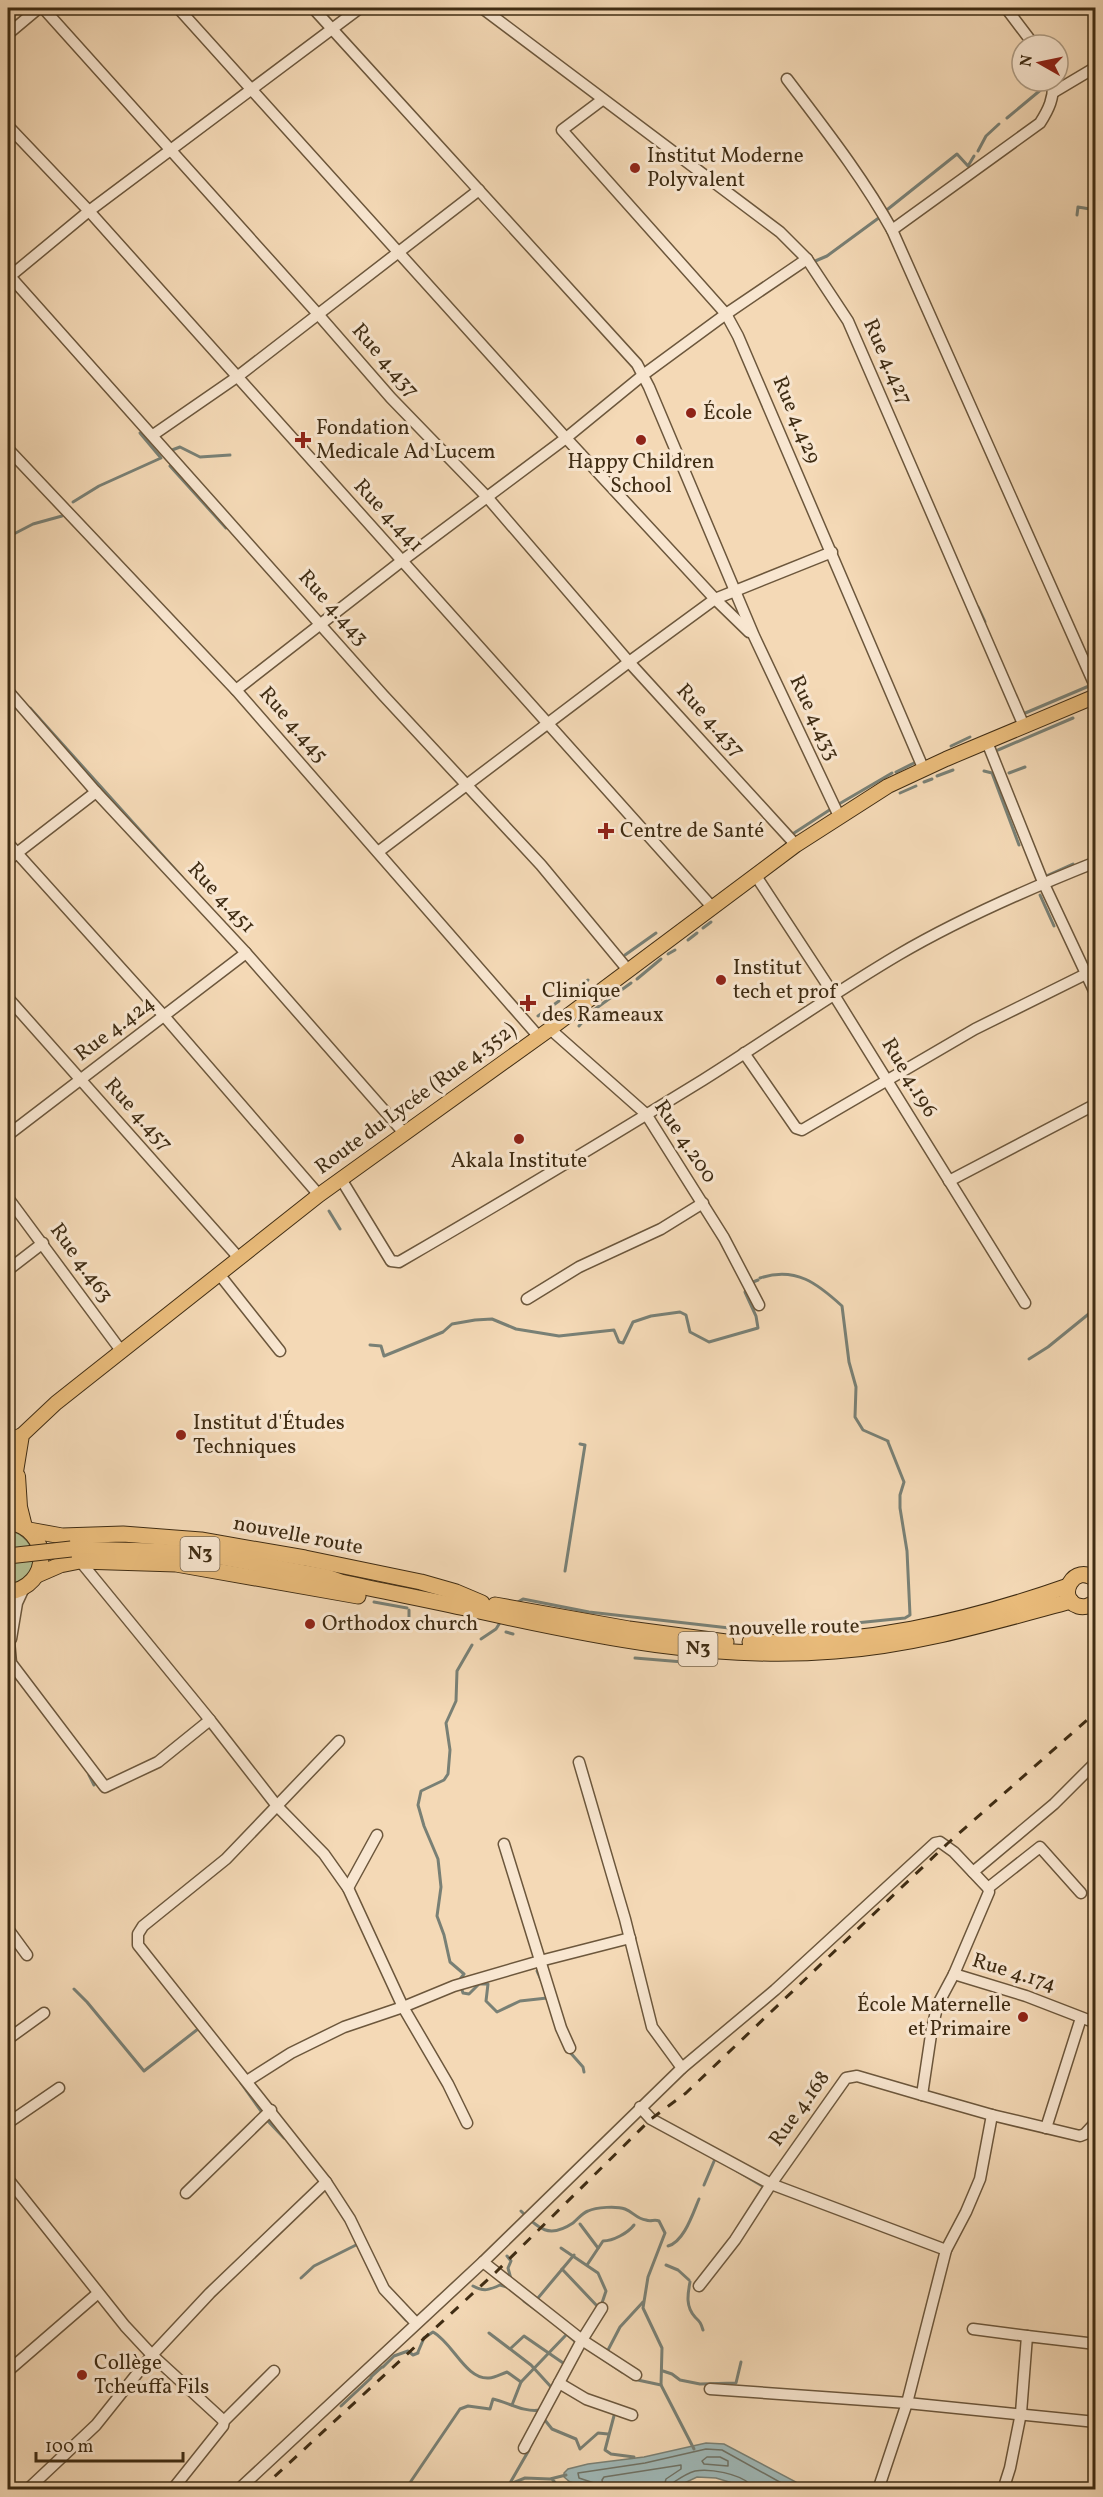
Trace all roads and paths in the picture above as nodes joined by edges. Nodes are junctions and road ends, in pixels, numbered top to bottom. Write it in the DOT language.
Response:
graph roads {
  1 [pos="41,8"];
  2 [pos="178,8"];
  3 [pos="313,8"];
  4 [pos="360,8"];
  5 [pos="1006,8"];
  6 [pos="489,9"];
  7 [pos="332,28"];
  8 [pos="1025,33"];
  9 [pos="8,34"];
  10 [pos="1095,68"];
  11 [pos="787,79"];
  12 [pos="1070,79"];
  13 [pos="252,90"];
  14 [pos="1052,93"];
  15 [pos="602,100"];
  16 [pos="8,126"];
  17 [pos="170,150"];
  18 [pos="479,190"];
  19 [pos="89,211"];
  20 [pos="892,230"];
  21 [pos="398,253"];
  22 [pos="807,259"];
  23 [pos="8,276"];
  24 [pos="317,313"];
  25 [pos="726,314"];
  26 [pos="643,375"];
  27 [pos="237,377"];
  28 [pos="153,435"];
  29 [pos="566,438"];
  30 [pos="8,449"];
  31 [pos="487,497"];
  32 [pos="832,552"];
  33 [pos="403,560"];
  34 [pos="734,590"];
  35 [pos="715,599"];
  36 [pos="321,623"];
  37 [pos="754,636"];
  38 [pos="629,662"];
  39 [pos="1095,688"];
  40 [pos="236,690"];
  41 [pos="8,691"];
  42 [pos="1095,696"];
  43 [pos="549,723"];
  44 [pos="1024,726"];
  45 [pos="987,741"];
  46 [pos="924,770"];
  47 [pos="465,784"];
  48 [pos="96,792"];
  49 [pos="839,816"];
  50 [pos="8,843"];
  51 [pos="796,845"];
  52 [pos="378,852"];
  53 [pos="12,856"];
  54 [pos="1095,862"];
  55 [pos="756,876"];
  56 [pos="1043,882"];
  57 [pos="713,908"];
  58 [pos="246,953"];
  59 [pos="628,970"];
  60 [pos="1091,972"];
  61 [pos="834,995"];
  62 [pos="1095,995"];
  63 [pos="8,998"];
  64 [pos="164,1016"];
  65 [pos="544,1033"];
  66 [pos="744,1053"];
  67 [pos="81,1079"];
  68 [pos="887,1081"];
  69 [pos="1095,1104"];
  70 [pos="646,1114"];
  71 [pos="404,1133"];
  72 [pos="8,1135"];
  73 [pos="341,1179"];
  74 [pos="950,1181"];
  75 [pos="319,1196"];
  76 [pos="8,1198"];
  77 [pos="703,1203"];
  78 [pos="43,1243"];
  79 [pos="239,1258"];
  80 [pos="8,1270"];
  81 [pos="219,1274"];
  82 [pos="527,1299"];
  83 [pos="1025,1303"];
  84 [pos="759,1305"];
  85 [pos="280,1351"];
  86 [pos="122,1352"];
  87 [pos="22,1435"];
  88 [pos="8,1441"];
  89 [pos="17,1457"];
  90 [pos="8,1499"];
  91 [pos="8,1522"];
  92 [pos="27,1529"];
  93 [pos="76,1555"];
  94 [pos="8,1556"];
  95 [pos="37,1575"];
  96 [pos="1093,1576"];
  97 [pos="24,1588"];
  98 [pos="8,1592"];
  99 [pos="1070,1594"];
  100 [pos="1095,1601"];
  101 [pos="481,1607"];
  102 [pos="8,1630"];
  103 [pos="10,1645"];
  104 [pos="9,1664"];
  105 [pos="210,1720"];
  106 [pos="339,1741"];
  107 [pos="579,1762"];
  108 [pos="1095,1762"];
  109 [pos="277,1806"];
  110 [pos="377,1835"];
  111 [pos="504,1844"];
  112 [pos="974,1872"];
  113 [pos="348,1888"];
  114 [pos="988,1888"];
  115 [pos="1081,1893"];
  116 [pos="8,1929"];
  117 [pos="630,1938"];
  118 [pos="27,1955"];
  119 [pos="540,1961"];
  120 [pos="954,1974"];
  121 [pos="403,2007"];
  122 [pos="44,2013"];
  123 [pos="1082,2018"];
  124 [pos="1095,2023"];
  125 [pos="8,2039"];
  126 [pos="570,2048"];
  127 [pos="682,2068"];
  128 [pos="247,2081"];
  129 [pos="59,2088"];
  130 [pos="922,2096"];
  131 [pos="640,2107"];
  132 [pos="271,2110"];
  133 [pos="992,2115"];
  134 [pos="1095,2122"];
  135 [pos="8,2123"];
  136 [pos="467,2123"];
  137 [pos="1046,2128"];
  138 [pos="8,2179"];
  139 [pos="326,2182"];
  140 [pos="771,2184"];
  141 [pos="186,2193"];
  142 [pos="946,2250"];
  143 [pos="483,2262"];
  144 [pos="699,2286"];
  145 [pos="97,2294"];
  146 [pos="602,2308"];
  147 [pos="416,2323"];
  148 [pos="973,2329"];
  149 [pos="1027,2336"];
  150 [pos="582,2340"];
  151 [pos="1095,2344"];
  152 [pos="152,2355"];
  153 [pos="8,2371"];
  154 [pos="274,2371"];
  155 [pos="636,2375"];
  156 [pos="559,2384"];
  157 [pos="710,2389"];
  158 [pos="907,2403"];
  159 [pos="1021,2413"];
  160 [pos="632,2415"];
  161 [pos="224,2421"];
  162 [pos="1095,2422"];
  163 [pos="524,2448"];
  164 [pos="27,2490"];
  165 [pos="172,2490"];
  166 [pos="238,2490"];
  167 [pos="878,2490"];
  168 [pos="1003,2490"];
  1 -- 9 [label="street"];
  1 -- 17 [label="street, Rue 4.437"];
  2 -- 13 [label="street"];
  3 -- 7 [label="street, Rue 4.433"];
  4 -- 7 [label="street"];
  5 -- 8 [label="street"];
  6 -- 15 [label="street, Rue 4.427"];
  7 -- 13 [label="street"];
  7 -- 18 [label="street, Rue 4.433"];
  10 -- 12 [label="street"];
  11 -- 20 [label="street"];
  13 -- 17 [label="street"];
  13 -- 21 [label="street"];
  14 -- 20 [label="street"];
  15 -- 22 [label="street, Rue 4.427"];
  15 -- 25 [label="street, Rue 4.429"];
  16 -- 19 [label="street, Rue 4.441"];
  17 -- 19 [label="street"];
  17 -- 24 [label="street, Rue 4.437"];
  18 -- 21 [label="street"];
  18 -- 26 [label="street, Rue 4.433"];
  19 -- 23 [label="street"];
  19 -- 27 [label="street, Rue 4.441"];
  20 -- 39 [label="street"];
  21 -- 24 [label="street"];
  21 -- 29 [label="street"];
  22 -- 25 [label="street"];
  22 -- 44 [label="street, Rue 4.427"];
  23 -- 28 [label="street, Rue 4.443"];
  24 -- 27 [label="street"];
  24 -- 31 [label="street, Rue 4.437"];
  25 -- 26 [label="street"];
  25 -- 32 [label="street, Rue 4.429"];
  26 -- 29 [label="street"];
  26 -- 34 [label="street, Rue 4.433"];
  27 -- 28 [label="street"];
  27 -- 33 [label="street, Rue 4.441"];
  28 -- 36 [label="street, Rue 4.443"];
  29 -- 31 [label="street"];
  29 -- 35 [label="street"];
  30 -- 40 [label="street, Rue 4.445"];
  31 -- 33 [label="street"];
  31 -- 38 [label="street, Rue 4.437"];
  32 -- 34 [label="street"];
  32 -- 46 [label="street, Rue 4.429"];
  33 -- 36 [label="street"];
  33 -- 43 [label="street, Rue 4.441"];
  34 -- 35 [label="street"];
  34 -- 37 [label="street, Rue 4.433"];
  35 -- 37 [label="street"];
  35 -- 38 [label="street"];
  36 -- 40 [label="street"];
  36 -- 47 [label="street, Rue 4.443"];
  37 -- 49 [label="street, Rue 4.433"];
  38 -- 43 [label="street"];
  38 -- 51 [label="street, Rue 4.437"];
  40 -- 52 [label="street, Rue 4.445"];
  41 -- 48 [label="street, Rue 4.451"];
  42 -- 44 [label="main road, Route du Lycée (Rue 4.352)"];
  43 -- 47 [label="street"];
  43 -- 57 [label="street, Rue 4.441"];
  44 -- 45 [label="main road, Route du Lycée (Rue 4.352)"];
  45 -- 46 [label="main road, Route du Lycée (Rue 4.352)"];
  45 -- 56 [label="street"];
  46 -- 49 [label="main road, Route du Lycée (Rue 4.352)"];
  47 -- 52 [label="street"];
  47 -- 59 [label="street, Rue 4.443"];
  48 -- 53 [label="street"];
  48 -- 58 [label="street, Rue 4.451"];
  49 -- 51 [label="main road, Route du Lycée (Rue 4.352)"];
  50 -- 53 [label="street"];
  51 -- 55 [label="main road, Route du Lycée (Rue 4.352)"];
  52 -- 65 [label="street, Rue 4.445"];
  53 -- 64 [label="street"];
  54 -- 56 [label="street"];
  55 -- 57 [label="main road, Route du Lycée (Rue 4.352)"];
  55 -- 61 [label="street, Rue 4.196"];
  56 -- 60 [label="street"];
  56 -- 61 [label="street"];
  57 -- 59 [label="main road, Route du Lycée (Rue 4.352)"];
  58 -- 64 [label="street, Rue 4.424"];
  58 -- 71 [label="street, Rue 4.451"];
  59 -- 65 [label="main road, Route du Lycée (Rue 4.352)"];
  60 -- 62 [label="street"];
  60 -- 68 [label="street"];
  61 -- 66 [label="street"];
  61 -- 68 [label="street, Rue 4.196"];
  63 -- 67 [label="street, Rue 4.457"];
  64 -- 67 [label="street, Rue 4.424"];
  64 -- 75 [label="street"];
  65 -- 70 [label="street, Rue 4.200"];
  65 -- 71 [label="main road, Route du Lycée (Rue 4.352)"];
  66 -- 68 [label="street"];
  66 -- 70 [label="street"];
  67 -- 72 [label="street, Rue 4.424"];
  67 -- 79 [label="street, Rue 4.457"];
  68 -- 74 [label="street, Rue 4.196"];
  69 -- 74 [label="street"];
  70 -- 73 [label="street"];
  70 -- 77 [label="street, Rue 4.200"];
  71 -- 73 [label="main road, Route du Lycée (Rue 4.352)"];
  73 -- 75 [label="main road, Route du Lycée (Rue 4.352)"];
  74 -- 83 [label="street, Rue 4.196"];
  75 -- 79 [label="main road, Route du Lycée (Rue 4.352)"];
  76 -- 78 [label="street, Rue 4.463"];
  77 -- 82 [label="street"];
  77 -- 84 [label="street, Rue 4.200"];
  78 -- 80 [label="street"];
  78 -- 86 [label="street, Rue 4.463"];
  79 -- 81 [label="main road, Route du Lycée (Rue 4.352)"];
  81 -- 85 [label="street"];
  81 -- 86 [label="main road, Route du Lycée (Rue 4.352)"];
  86 -- 87 [label="main road, Route du Lycée (Rue 4.352)"];
  87 -- 88 [label="main road"];
  87 -- 89 [label="main road"];
  89 -- 90 [label="main road"];
  89 -- 92 [label="main road"];
  91 -- 92 [label="highway, nouvelle route"];
  92 -- 95 [label="highway"];
  92 -- 101 [label="highway, nouvelle route / N3"];
  93 -- 94 [label="highway, bridge"];
  93 -- 95 [label="highway, nouvelle route / N3"];
  93 -- 101 [label="highway, nouvelle route / N3"];
  93 -- 101 [label="highway, nouvelle route / N3"];
  93 -- 105 [label="street"];
  95 -- 97 [label="highway"];
  96 -- 99 [label="highway"];
  97 -- 98 [label="highway"];
  97 -- 103 [label="street"];
  99 -- 100 [label="highway"];
  99 -- 101 [label="highway, nouvelle route / N3"];
  102 -- 103 [label="street"];
  103 -- 104 [label="street"];
  104 -- 105 [label="street"];
  105 -- 109 [label="street"];
  106 -- 109 [label="street"];
  107 -- 117 [label="street"];
  108 -- 112 [label="street"];
  109 -- 113 [label="street"];
  109 -- 128 [label="street"];
  110 -- 113 [label="street"];
  111 -- 119 [label="street"];
  112 -- 114 [label="street"];
  112 -- 127 [label="street"];
  113 -- 121 [label="street"];
  114 -- 115 [label="street"];
  114 -- 120 [label="street"];
  116 -- 118 [label="street"];
  117 -- 119 [label="street"];
  117 -- 127 [label="street"];
  119 -- 121 [label="street"];
  119 -- 126 [label="street"];
  120 -- 123 [label="street, Rue 4.174"];
  120 -- 130 [label="street"];
  121 -- 128 [label="street"];
  121 -- 136 [label="street"];
  122 -- 125 [label="street"];
  123 -- 124 [label="street, Rue 4.174"];
  123 -- 137 [label="street"];
  127 -- 131 [label="street"];
  128 -- 132 [label="street"];
  129 -- 135 [label="street"];
  130 -- 133 [label="street"];
  130 -- 140 [label="street, Rue 4.168"];
  131 -- 140 [label="street"];
  131 -- 143 [label="street"];
  132 -- 139 [label="street"];
  132 -- 141 [label="street"];
  133 -- 137 [label="street"];
  133 -- 142 [label="street"];
  134 -- 137 [label="street"];
  138 -- 145 [label="street"];
  139 -- 147 [label="street"];
  139 -- 152 [label="street"];
  140 -- 142 [label="street"];
  140 -- 144 [label="street"];
  142 -- 158 [label="street"];
  143 -- 147 [label="street"];
  143 -- 150 [label="street"];
  145 -- 152 [label="street"];
  145 -- 153 [label="street"];
  146 -- 150 [label="street"];
  147 -- 166 [label="street"];
  148 -- 149 [label="street"];
  149 -- 151 [label="street"];
  149 -- 159 [label="street"];
  150 -- 155 [label="street"];
  150 -- 156 [label="street"];
  152 -- 161 [label="street"];
  152 -- 164 [label="street"];
  154 -- 161 [label="street"];
  156 -- 160 [label="street"];
  156 -- 163 [label="street"];
  157 -- 158 [label="street"];
  158 -- 159 [label="street"];
  158 -- 167 [label="street"];
  159 -- 162 [label="street"];
  159 -- 168 [label="street"];
  161 -- 165 [label="street"];
}
